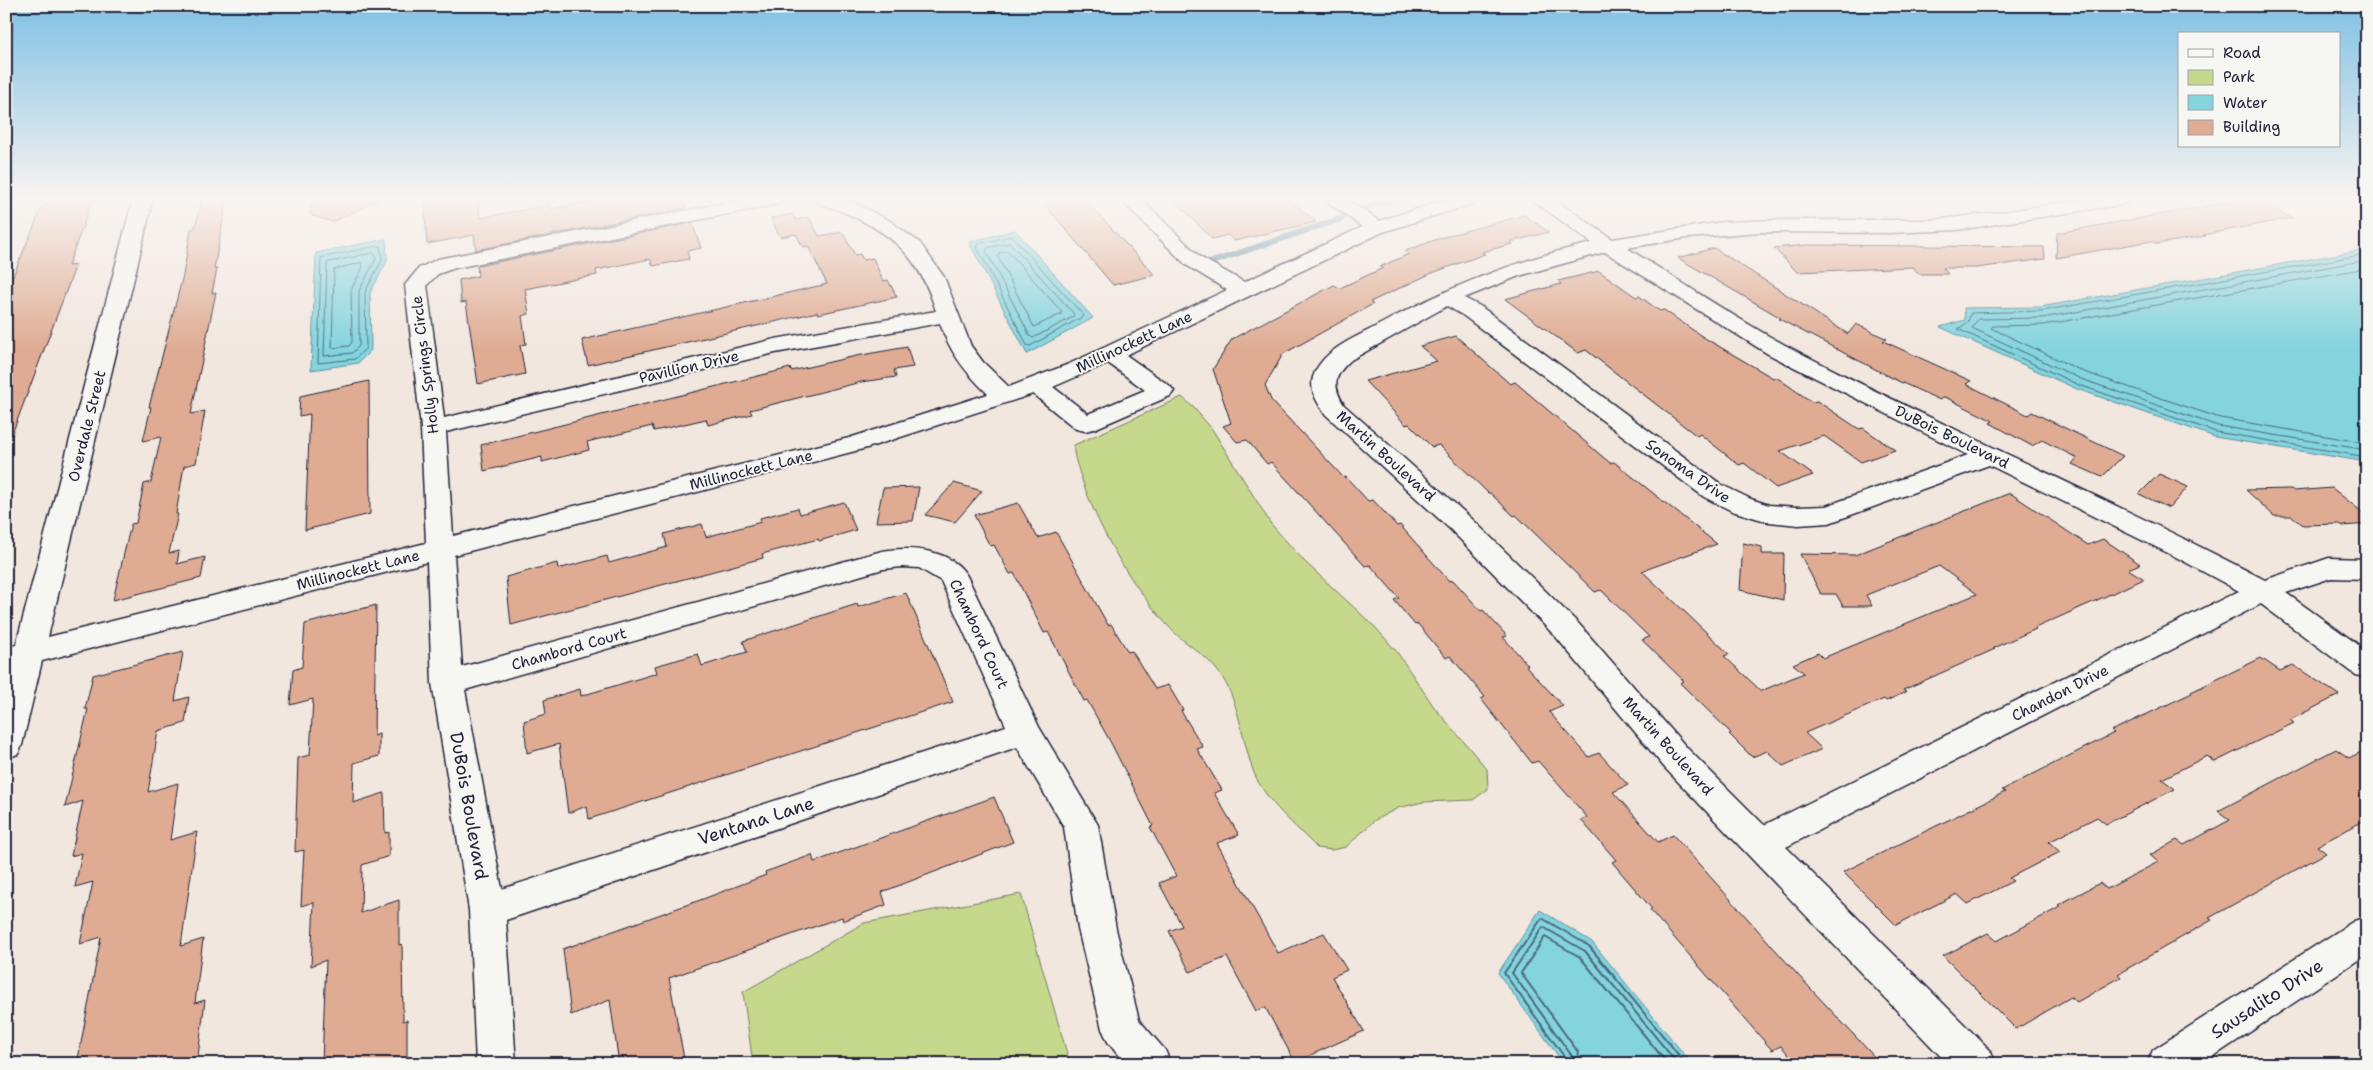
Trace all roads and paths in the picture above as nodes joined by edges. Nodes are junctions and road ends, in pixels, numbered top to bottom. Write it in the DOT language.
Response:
graph roads {
  1 [pos="129,249"];
  2 [pos="514,249"];
  3 [pos="915,249"];
  4 [pos="1181,249"];
  5 [pos="1331,249"];
  6 [pos="1593,249"];
  7 [pos="1614,249"];
  8 [pos="1243,290"];
  9 [pos="1449,298"];
  10 [pos="948,315"];
  11 [pos="1110,354"];
  12 [pos="1036,385"];
  13 [pos="1005,397"];
  14 [pos="432,428"];
  15 [pos="1990,456"];
  16 [pos="441,549"];
  17 [pos="2367,569"];
  18 [pos="2263,591"];
  19 [pos="18,656"];
  20 [pos="2367,666"];
  21 [pos="448,683"];
  22 [pos="1026,732"];
  23 [pos="6,745"];
  24 [pos="1760,843"];
  25 [pos="487,910"];
  26 [pos="2367,933"];
  27 [pos="496,1064"];
  28 [pos="1151,1064"];
  29 [pos="1976,1064"];
  30 [pos="2167,1064"];
  1 -- 19 [label="street, Overdale Street"];
  2 -- 14 [label="street, Holly Springs Circle"];
  3 -- 10 [label="street"];
  4 -- 8 [label="street"];
  5 -- 8 [label="street, Millinockett Lane"];
  6 -- 9 [label="street, Martin Boulevard"];
  7 -- 15 [label="street, DuBois Boulevard"];
  8 -- 11 [label="street, Millinockett Lane"];
  9 -- 15 [label="street, Sonoma Drive"];
  9 -- 24 [label="street, Martin Boulevard"];
  10 -- 13 [label="street"];
  10 -- 14 [label="street, Pavillion Drive"];
  11 -- 12 [label="street, Millinockett Lane"];
  11 -- 12 [label="street"];
  12 -- 13 [label="street, Millinockett Lane"];
  13 -- 16 [label="street, Millinockett Lane"];
  14 -- 16 [label="street, Holly Springs Circle"];
  15 -- 18 [label="street, DuBois Boulevard"];
  16 -- 19 [label="street, Millinockett Lane"];
  16 -- 21 [label="street, DuBois Boulevard"];
  17 -- 18 [label="street, Chandon Drive"];
  18 -- 20 [label="street, DuBois Boulevard"];
  18 -- 24 [label="street, Chandon Drive"];
  19 -- 23 [label="street, Overdale Street"];
  21 -- 22 [label="street, Chambord Court"];
  21 -- 25 [label="street, DuBois Boulevard"];
  22 -- 25 [label="street, Ventana Lane"];
  22 -- 28 [label="street, Chambord Court"];
  24 -- 29 [label="street, Martin Boulevard"];
  25 -- 27 [label="street, DuBois Boulevard"];
  26 -- 30 [label="street, Sausalito Drive"];
}
